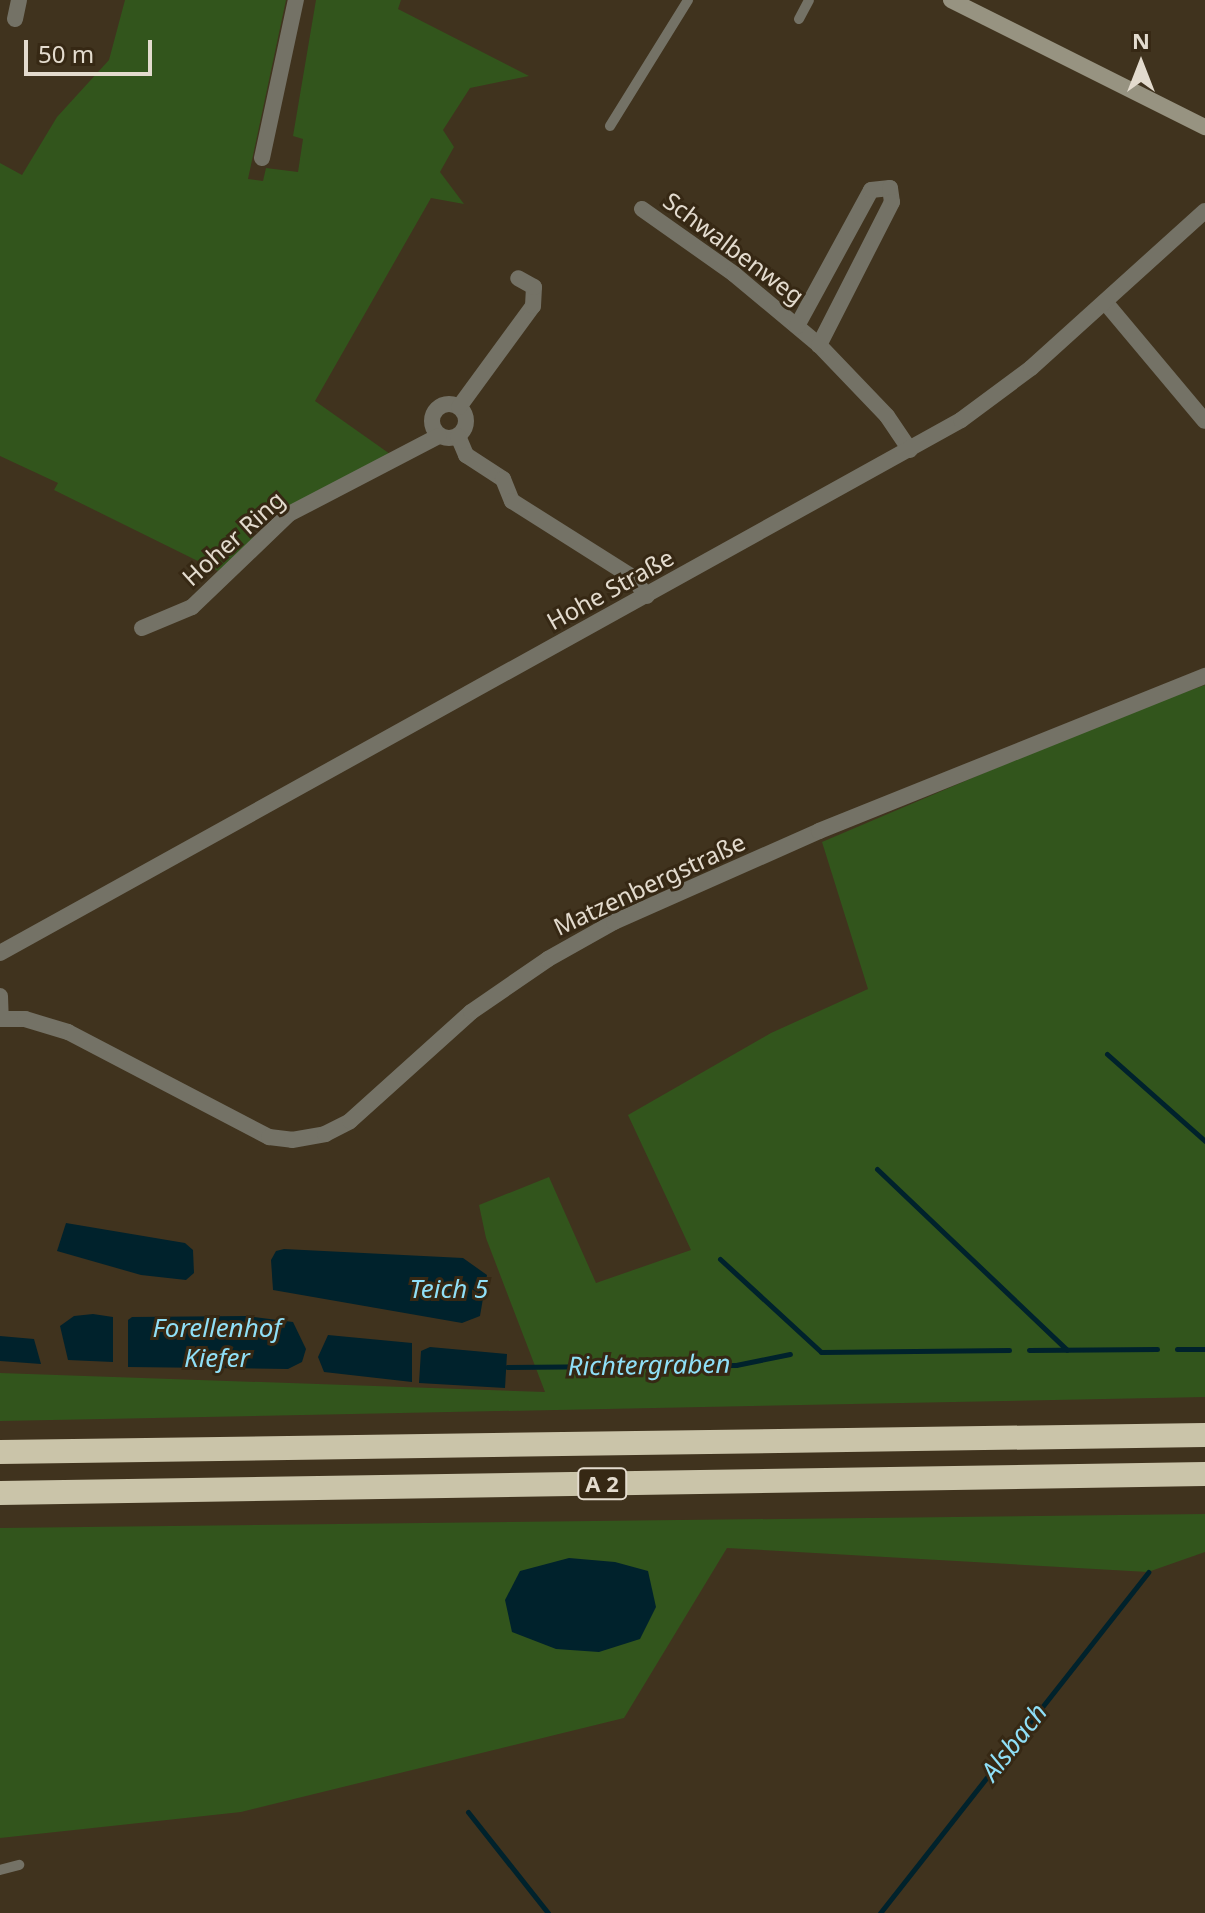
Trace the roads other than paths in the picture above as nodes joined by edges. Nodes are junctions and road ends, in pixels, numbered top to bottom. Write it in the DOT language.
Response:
graph roads {
  1 [pos="19,0"];
  2 [pos="296,0"];
  3 [pos="688,0"];
  4 [pos="809,0"];
  5 [pos="951,0"];
  6 [pos="15,19"];
  7 [pos="799,19"];
  8 [pos="610,126"];
  9 [pos="1205,127"];
  10 [pos="262,158"];
  11 [pos="642,209"];
  12 [pos="1205,211"];
  13 [pos="518,278"];
  14 [pos="1105,302"];
  15 [pos="797,326"];
  16 [pos="819,345"];
  17 [pos="459,407"];
  18 [pos="1205,421"];
  19 [pos="439,436"];
  20 [pos="458,436"];
  21 [pos="910,450"];
  22 [pos="647,596"];
  23 [pos="142,628"];
  24 [pos="1205,676"];
  25 [pos="0,953"];
  26 [pos="0,996"];
  27 [pos="0,1019"];
  28 [pos="1205,1435"];
  29 [pos="0,1452"];
  30 [pos="1205,1474"];
  31 [pos="0,1493"];
  32 [pos="19,1865"];
  33 [pos="0,1870"];
  1 -- 6 [label="street"];
  2 -- 10 [label="street"];
  3 -- 8 [label="lane"];
  4 -- 7 [label="lane"];
  5 -- 9 [label="main road"];
  11 -- 15 [label="street, Schwalbenweg"];
  12 -- 14 [label="street, Hohe Straße"];
  13 -- 17 [label="street"];
  14 -- 18 [label="street"];
  14 -- 21 [label="street, Hohe Straße"];
  15 -- 16 [label="street, Schwalbenweg"];
  15 -- 16 [label="street, Schwalbenweg"];
  16 -- 21 [label="street, Schwalbenweg"];
  17 -- 19 [label="street"];
  17 -- 20 [label="street"];
  19 -- 20 [label="street, Hoher Ring"];
  19 -- 23 [label="street, Hoher Ring"];
  20 -- 22 [label="street"];
  21 -- 22 [label="street, Hohe Straße"];
  22 -- 25 [label="street, Hohe Straße"];
  24 -- 27 [label="street, Matzenbergstraße"];
  26 -- 27 [label="street, Matzenbergstraße"];
  28 -- 29 [label="highway, A 2"];
  30 -- 31 [label="highway, A 2"];
  32 -- 33 [label="lane"];
}
